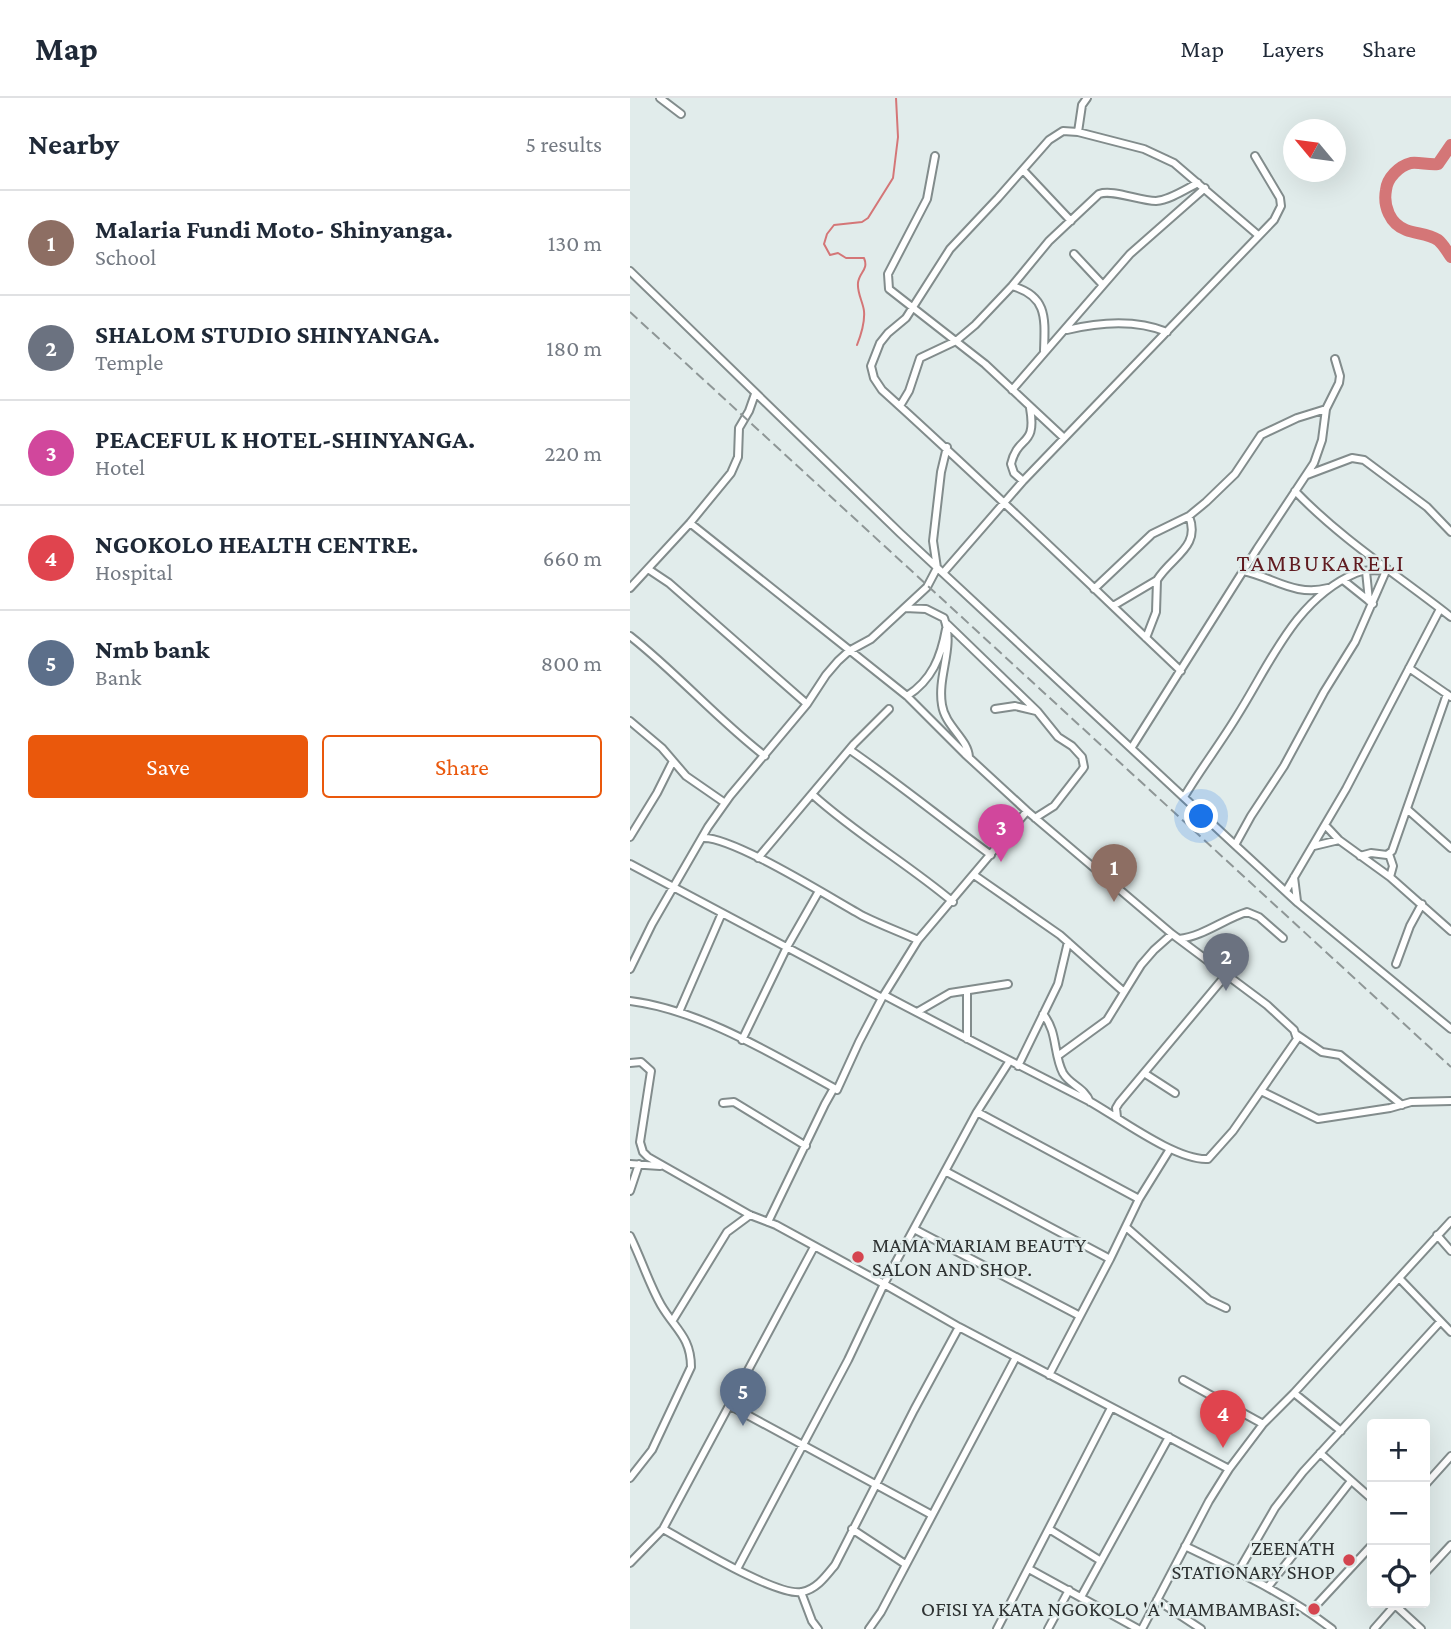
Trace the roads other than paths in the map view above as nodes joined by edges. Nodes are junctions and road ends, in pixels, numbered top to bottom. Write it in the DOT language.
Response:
graph roads {
  1 [pos="660,98"];
  2 [pos="1087,98"];
  3 [pos="681,114"];
  4 [pos="1078,132"];
  5 [pos="935,156"];
  6 [pos="1255,156"];
  7 [pos="1023,170"];
  8 [pos="1198,183"];
  9 [pos="1205,188"];
  10 [pos="1071,220"];
  11 [pos="1258,235"];
  12 [pos="1074,254"];
  13 [pos="630,271"];
  14 [pos="1102,284"];
  15 [pos="1012,286"];
  16 [pos="912,307"];
  17 [pos="1065,330"];
  18 [pos="1167,332"];
  19 [pos="956,341"];
  20 [pos="1044,351"];
  21 [pos="1335,359"];
  22 [pos="1012,390"];
  23 [pos="755,394"];
  24 [pos="900,406"];
  25 [pos="1030,408"];
  26 [pos="1326,409"];
  27 [pos="1064,438"];
  28 [pos="947,447"];
  29 [pos="1306,475"];
  30 [pos="1023,481"];
  31 [pos="1295,491"];
  32 [pos="1003,503"];
  33 [pos="1189,516"];
  34 [pos="690,523"];
  35 [pos="1451,531"];
  36 [pos="648,569"];
  37 [pos="1366,570"];
  38 [pos="940,571"];
  39 [pos="1243,571"];
  40 [pos="1390,571"];
  41 [pos="1157,580"];
  42 [pos="1343,580"];
  43 [pos="630,588"];
  44 [pos="1330,588"];
  45 [pos="1094,589"];
  46 [pos="1371,602"];
  47 [pos="1113,606"];
  48 [pos="904,608"];
  49 [pos="1440,608"];
  50 [pos="1451,617"];
  51 [pos="947,624"];
  52 [pos="630,636"];
  53 [pos="1146,638"];
  54 [pos="849,651"];
  55 [pos="1409,668"];
  56 [pos="1181,671"];
  57 [pos="908,696"];
  58 [pos="1449,696"];
  59 [pos="807,704"];
  60 [pos="889,709"];
  61 [pos="995,709"];
  62 [pos="1037,711"];
  63 [pos="630,721"];
  64 [pos="1132,747"];
  65 [pos="850,750"];
  66 [pos="765,756"];
  67 [pos="969,758"];
  68 [pos="673,761"];
  69 [pos="813,795"];
  70 [pos="1184,797"];
  71 [pos="725,803"];
  72 [pos="1407,809"];
  73 [pos="1027,811"];
  74 [pos="1035,818"];
  75 [pos="1325,825"];
  76 [pos="630,837"];
  77 [pos="702,838"];
  78 [pos="1339,840"];
  79 [pos="1235,845"];
  80 [pos="1312,847"];
  81 [pos="1451,848"];
  82 [pos="1390,854"];
  83 [pos="991,855"];
  84 [pos="1360,856"];
  85 [pos="758,858"];
  86 [pos="630,864"];
  87 [pos="1294,874"];
  88 [pos="974,876"];
  89 [pos="1390,877"];
  90 [pos="674,887"];
  91 [pos="819,891"];
  92 [pos="1286,891"];
  93 [pos="953,902"];
  94 [pos="1298,903"];
  95 [pos="1422,904"];
  96 [pos="722,913"];
  97 [pos="1451,931"];
  98 [pos="1172,934"];
  99 [pos="1283,938"];
  100 [pos="1179,939"];
  101 [pos="918,940"];
  102 [pos="1068,942"];
  103 [pos="787,947"];
  104 [pos="1396,964"];
  105 [pos="630,969"];
  106 [pos="1226,975"];
  107 [pos="1008,985"];
  108 [pos="967,991"];
  109 [pos="1124,992"];
  110 [pos="883,997"];
  111 [pos="630,1001"];
  112 [pos="679,1012"];
  113 [pos="916,1012"];
  114 [pos="1043,1014"];
  115 [pos="1451,1029"];
  116 [pos="1297,1035"];
  117 [pos="967,1039"];
  118 [pos="743,1040"];
  119 [pos="1059,1055"];
  120 [pos="1009,1062"];
  121 [pos="630,1063"];
  122 [pos="1017,1066"];
  123 [pos="1144,1073"];
  124 [pos="834,1088"];
  125 [pos="1261,1091"];
  126 [pos="1175,1093"];
  127 [pos="1451,1101"];
  128 [pos="1090,1102"];
  129 [pos="723,1103"];
  130 [pos="1402,1105"];
  131 [pos="977,1112"];
  132 [pos="1117,1117"];
  133 [pos="806,1146"];
  134 [pos="1170,1149"];
  135 [pos="630,1164"];
  136 [pos="639,1164"];
  137 [pos="662,1166"];
  138 [pos="945,1171"];
  139 [pos="630,1191"];
  140 [pos="1139,1199"];
  141 [pos="750,1215"];
  142 [pos="768,1222"];
  143 [pos="1451,1222"];
  144 [pos="1126,1227"];
  145 [pos="914,1229"];
  146 [pos="1437,1235"];
  147 [pos="630,1236"];
  148 [pos="814,1247"];
  149 [pos="1451,1251"];
  150 [pos="1110,1259"];
  151 [pos="1399,1278"];
  152 [pos="884,1284"];
  153 [pos="1226,1308"];
  154 [pos="1080,1316"];
  155 [pos="673,1320"];
  156 [pos="1440,1322"];
  157 [pos="960,1327"];
  158 [pos="1451,1332"];
  159 [pos="1016,1357"];
  160 [pos="1049,1375"];
  161 [pos="1183,1380"];
  162 [pos="1294,1393"];
  163 [pos="729,1405"];
  164 [pos="1111,1408"];
  165 [pos="1263,1424"];
  166 [pos="1341,1431"];
  167 [pos="1169,1437"];
  168 [pos="802,1445"];
  169 [pos="1320,1452"];
  170 [pos="1451,1456"];
  171 [pos="1229,1469"];
  172 [pos="630,1478"];
  173 [pos="1351,1481"];
  174 [pos="1428,1482"];
  175 [pos="876,1484"];
  176 [pos="1367,1495"];
  177 [pos="932,1515"];
  178 [pos="663,1529"];
  179 [pos="852,1529"];
  180 [pos="1049,1529"];
  181 [pos="1451,1545"];
  182 [pos="1185,1546"];
  183 [pos="1367,1550"];
  184 [pos="1101,1561"];
  185 [pos="630,1563"];
  186 [pos="905,1564"];
  187 [pos="1430,1568"];
  188 [pos="737,1569"];
  189 [pos="1029,1569"];
  190 [pos="1238,1572"];
  191 [pos="1269,1587"];
  192 [pos="1069,1590"];
  193 [pos="801,1592"];
  194 [pos="1081,1597"];
  195 [pos="1157,1600"];
  196 [pos="1392,1608"];
  197 [pos="1400,1608"];
  198 [pos="1310,1612"];
  199 [pos="818,1629"];
  200 [pos="869,1629"];
  201 [pos="997,1629"];
  202 [pos="1048,1629"];
  203 [pos="1140,1629"];
  204 [pos="1201,1629"];
  205 [pos="1332,1629"];
  206 [pos="1374,1629"];
  207 [pos="1421,1629"];
  1 -- 3 [label="street"];
  2 -- 4 [label="street"];
  4 -- 7 [label="street"];
  4 -- 8 [label="street"];
  5 -- 16 [label="street"];
  6 -- 11 [label="street"];
  7 -- 10 [label="street"];
  7 -- 16 [label="street"];
  8 -- 9 [label="street"];
  8 -- 10 [label="street"];
  9 -- 11 [label="street"];
  9 -- 14 [label="street"];
  10 -- 15 [label="street"];
  11 -- 18 [label="street"];
  12 -- 14 [label="street"];
  13 -- 23 [label="street"];
  14 -- 17 [label="street"];
  15 -- 19 [label="street"];
  15 -- 20 [label="street"];
  16 -- 19 [label="street"];
  16 -- 24 [label="street"];
  17 -- 18 [label="street"];
  17 -- 20 [label="street"];
  18 -- 27 [label="street"];
  19 -- 22 [label="street"];
  19 -- 24 [label="street"];
  20 -- 22 [label="street"];
  21 -- 26 [label="street"];
  22 -- 25 [label="street"];
  23 -- 34 [label="street"];
  23 -- 38 [label="street"];
  24 -- 28 [label="street"];
  25 -- 27 [label="street"];
  25 -- 30 [label="street"];
  26 -- 29 [label="street"];
  26 -- 33 [label="street"];
  27 -- 30 [label="street"];
  28 -- 32 [label="street"];
  28 -- 38 [label="street"];
  29 -- 31 [label="street"];
  29 -- 35 [label="street"];
  30 -- 32 [label="street"];
  31 -- 39 [label="street"];
  31 -- 40 [label="street"];
  32 -- 38 [label="street"];
  32 -- 45 [label="street"];
  33 -- 41 [label="street"];
  33 -- 45 [label="street"];
  34 -- 36 [label="street"];
  34 -- 54 [label="street"];
  36 -- 43 [label="street"];
  36 -- 59 [label="street"];
  37 -- 40 [label="street"];
  37 -- 42 [label="street"];
  37 -- 46 [label="street"];
  38 -- 48 [label="street"];
  38 -- 64 [label="street"];
  39 -- 44 [label="street"];
  39 -- 56 [label="street"];
  40 -- 46 [label="street"];
  40 -- 49 [label="street"];
  41 -- 47 [label="street"];
  41 -- 53 [label="street"];
  42 -- 44 [label="street"];
  42 -- 46 [label="street"];
  44 -- 70 [label="street"];
  45 -- 47 [label="street"];
  46 -- 79 [label="street"];
  47 -- 53 [label="street"];
  48 -- 51 [label="street"];
  48 -- 54 [label="street"];
  49 -- 50 [label="street"];
  49 -- 55 [label="street"];
  51 -- 57 [label="street"];
  51 -- 62 [label="street"];
  51 -- 67 [label="street"];
  52 -- 66 [label="street"];
  53 -- 56 [label="street"];
  54 -- 57 [label="street"];
  54 -- 59 [label="street"];
  55 -- 58 [label="street"];
  55 -- 75 [label="street"];
  56 -- 64 [label="street"];
  57 -- 67 [label="street"];
  58 -- 72 [label="street"];
  59 -- 66 [label="street"];
  60 -- 65 [label="street"];
  61 -- 62 [label="street"];
  62 -- 74 [label="street"];
  63 -- 68 [label="street"];
  64 -- 70 [label="street"];
  65 -- 69 [label="street"];
  65 -- 83 [label="street"];
  66 -- 71 [label="street"];
  67 -- 73 [label="street"];
  68 -- 71 [label="street"];
  68 -- 76 [label="street"];
  69 -- 85 [label="street"];
  69 -- 93 [label="street"];
  70 -- 79 [label="street"];
  71 -- 77 [label="street"];
  72 -- 81 [label="street"];
  72 -- 82 [label="street"];
  73 -- 74 [label="street"];
  73 -- 83 [label="street"];
  74 -- 98 [label="street"];
  75 -- 78 [label="street"];
  75 -- 80 [label="street"];
  77 -- 85 [label="street"];
  77 -- 90 [label="street"];
  78 -- 80 [label="street"];
  78 -- 84 [label="street"];
  79 -- 92 [label="street"];
  80 -- 87 [label="street"];
  82 -- 84 [label="street"];
  82 -- 89 [label="street"];
  83 -- 88 [label="street"];
  84 -- 89 [label="street"];
  85 -- 91 [label="street"];
  86 -- 90 [label="street"];
  87 -- 92 [label="street"];
  87 -- 94 [label="street"];
  88 -- 93 [label="street"];
  88 -- 102 [label="street"];
  89 -- 95 [label="street"];
  90 -- 96 [label="street"];
  90 -- 105 [label="street"];
  91 -- 101 [label="street"];
  91 -- 103 [label="street"];
  92 -- 94 [label="street"];
  93 -- 101 [label="street"];
  94 -- 115 [label="street"];
  95 -- 97 [label="street"];
  95 -- 104 [label="street"];
  96 -- 103 [label="street"];
  96 -- 112 [label="street"];
  98 -- 100 [label="street"];
  98 -- 109 [label="street"];
  99 -- 100 [label="street"];
  100 -- 106 [label="street"];
  101 -- 110 [label="street"];
  102 -- 109 [label="street"];
  102 -- 114 [label="street"];
  103 -- 110 [label="street"];
  103 -- 118 [label="street"];
  106 -- 116 [label="street"];
  106 -- 123 [label="street"];
  107 -- 108 [label="street"];
  108 -- 113 [label="street"];
  108 -- 117 [label="street"];
  109 -- 119 [label="street"];
  110 -- 113 [label="street"];
  110 -- 124 [label="street"];
  111 -- 112 [label="street"];
  112 -- 118 [label="street"];
  113 -- 117 [label="street"];
  114 -- 119 [label="street"];
  114 -- 122 [label="street"];
  116 -- 125 [label="street"];
  116 -- 130 [label="street"];
  117 -- 120 [label="street"];
  118 -- 124 [label="street"];
  119 -- 128 [label="street"];
  120 -- 122 [label="street"];
  120 -- 131 [label="street"];
  121 -- 137 [label="street"];
  122 -- 128 [label="street"];
  123 -- 126 [label="street"];
  123 -- 132 [label="street"];
  124 -- 133 [label="street"];
  125 -- 130 [label="street"];
  125 -- 134 [label="street"];
  127 -- 130 [label="street"];
  128 -- 132 [label="street"];
  129 -- 133 [label="street"];
  131 -- 138 [label="street"];
  131 -- 140 [label="street"];
  132 -- 134 [label="street"];
  133 -- 142 [label="street"];
  134 -- 140 [label="street"];
  135 -- 136 [label="street"];
  136 -- 137 [label="street"];
  136 -- 139 [label="street"];
  137 -- 141 [label="street"];
  138 -- 145 [label="street"];
  138 -- 150 [label="street"];
  140 -- 144 [label="street"];
  141 -- 142 [label="street"];
  141 -- 155 [label="street"];
  142 -- 148 [label="street"];
  143 -- 146 [label="street"];
  144 -- 150 [label="street"];
  144 -- 153 [label="street"];
  145 -- 152 [label="street"];
  145 -- 154 [label="street"];
  146 -- 149 [label="street"];
  146 -- 151 [label="street"];
  147 -- 155 [label="street"];
  148 -- 152 [label="street"];
  148 -- 163 [label="street"];
  150 -- 154 [label="street"];
  151 -- 156 [label="street"];
  151 -- 162 [label="street"];
  152 -- 157 [label="street"];
  152 -- 168 [label="street"];
  154 -- 160 [label="street"];
  155 -- 172 [label="street"];
  156 -- 158 [label="street"];
  156 -- 166 [label="street"];
  157 -- 159 [label="street"];
  157 -- 175 [label="street"];
  159 -- 160 [label="street"];
  159 -- 177 [label="street"];
  160 -- 164 [label="street"];
  161 -- 165 [label="street"];
  162 -- 165 [label="street"];
  162 -- 166 [label="street"];
  163 -- 168 [label="street"];
  163 -- 178 [label="street"];
  164 -- 167 [label="street"];
  164 -- 180 [label="street"];
  165 -- 171 [label="street"];
  166 -- 169 [label="street"];
  167 -- 171 [label="street"];
  167 -- 184 [label="street"];
  168 -- 175 [label="street"];
  168 -- 188 [label="street"];
  169 -- 173 [label="street"];
  169 -- 190 [label="street"];
  170 -- 174 [label="street"];
  171 -- 182 [label="street"];
  173 -- 176 [label="street"];
  173 -- 191 [label="street"];
  175 -- 177 [label="street"];
  175 -- 179 [label="street"];
  177 -- 186 [label="street"];
  178 -- 185 [label="street"];
  178 -- 188 [label="street"];
  179 -- 186 [label="street"];
  179 -- 193 [label="street"];
  180 -- 184 [label="street"];
  180 -- 189 [label="street"];
  181 -- 187 [label="street"];
  182 -- 190 [label="street"];
  182 -- 195 [label="street"];
  183 -- 198 [label="street"];
  184 -- 194 [label="street"];
  186 -- 200 [label="street"];
  188 -- 193 [label="street"];
  189 -- 192 [label="street"];
  189 -- 201 [label="street"];
  190 -- 191 [label="street"];
  191 -- 198 [label="street"];
  192 -- 194 [label="street"];
  192 -- 202 [label="street"];
  193 -- 199 [label="street"];
  194 -- 203 [label="street"];
  195 -- 203 [label="street"];
  195 -- 204 [label="street"];
  196 -- 206 [label="street"];
  197 -- 207 [label="street"];
  198 -- 205 [label="street"];
}
